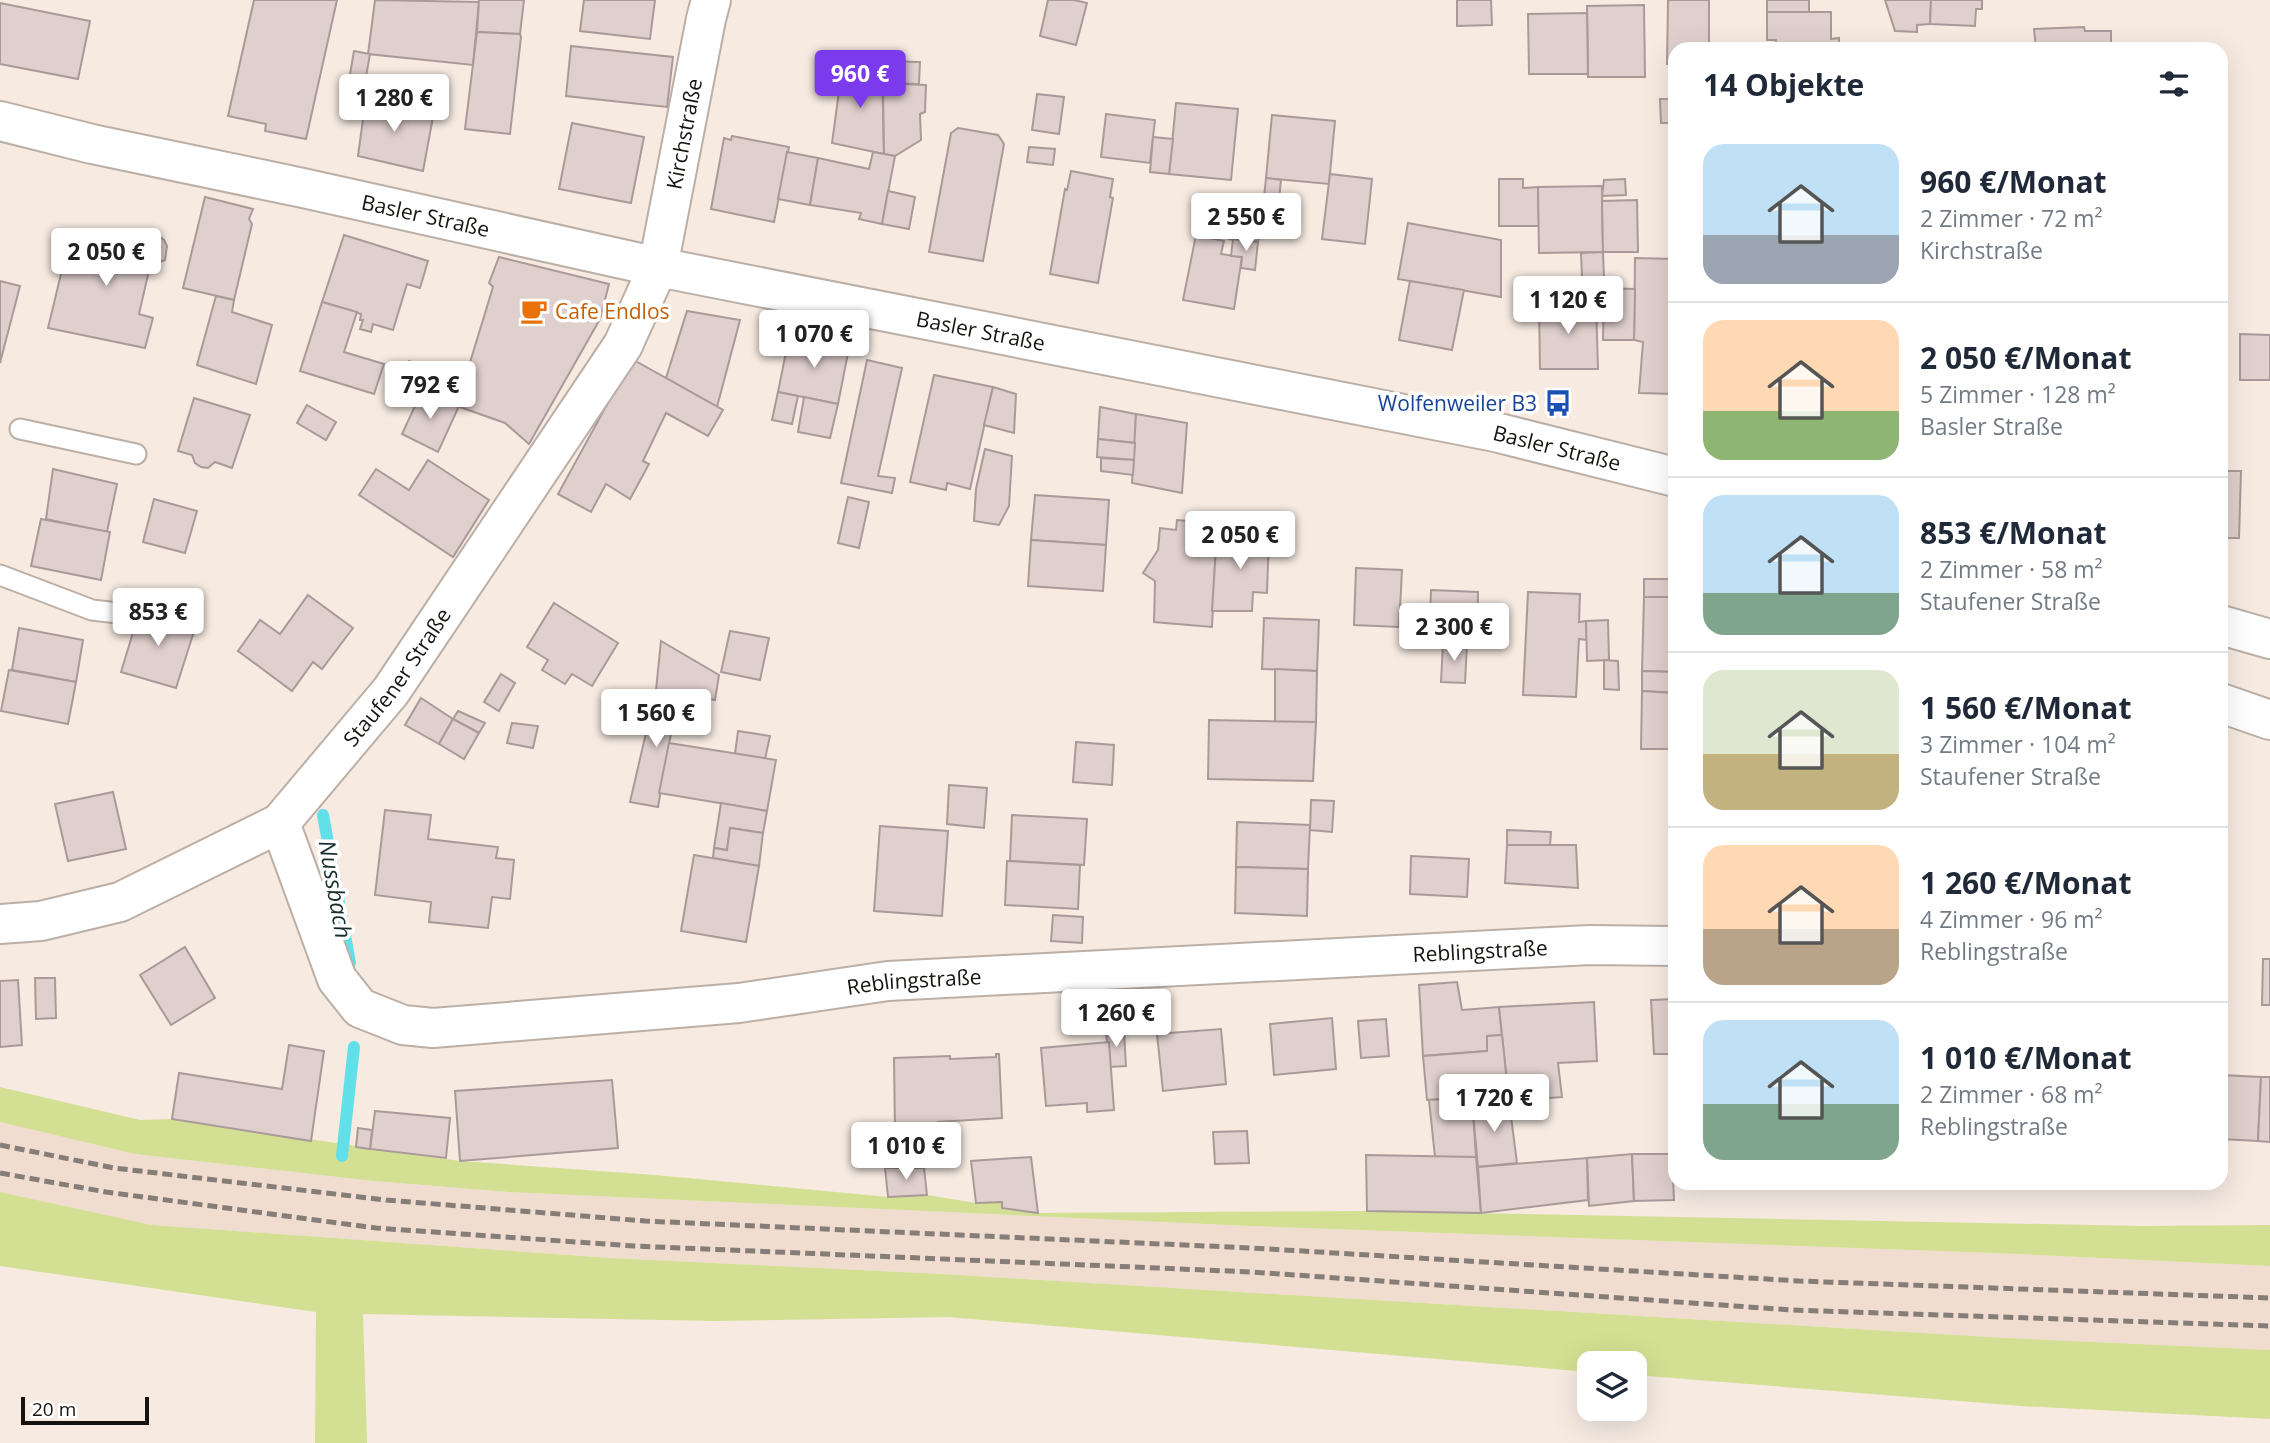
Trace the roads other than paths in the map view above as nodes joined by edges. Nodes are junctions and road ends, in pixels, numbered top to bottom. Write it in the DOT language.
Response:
graph roads {
  1 [pos="711,0"];
  2 [pos="0,121"];
  3 [pos="658,267"];
  4 [pos="20,429"];
  5 [pos="136,454"];
  6 [pos="1668,480"];
  7 [pos="0,575"];
  8 [pos="118,613"];
  9 [pos="2228,627"];
  10 [pos="2270,639"];
  11 [pos="2228,705"];
  12 [pos="2270,720"];
  13 [pos="280,823"];
  14 [pos="0,924"];
  15 [pos="1668,946"];
  1 -- 3 [label="street, Kirchstraße"];
  2 -- 3 [label="street, Basler Straße"];
  3 -- 6 [label="street, Basler Straße"];
  3 -- 13 [label="street, Staufener Straße"];
  4 -- 5 [label="lane"];
  7 -- 8 [label="lane"];
  9 -- 10 [label="street"];
  11 -- 12 [label="street"];
  13 -- 14 [label="street, Staufener Straße"];
  13 -- 15 [label="street, Reblingstraße"];
}
